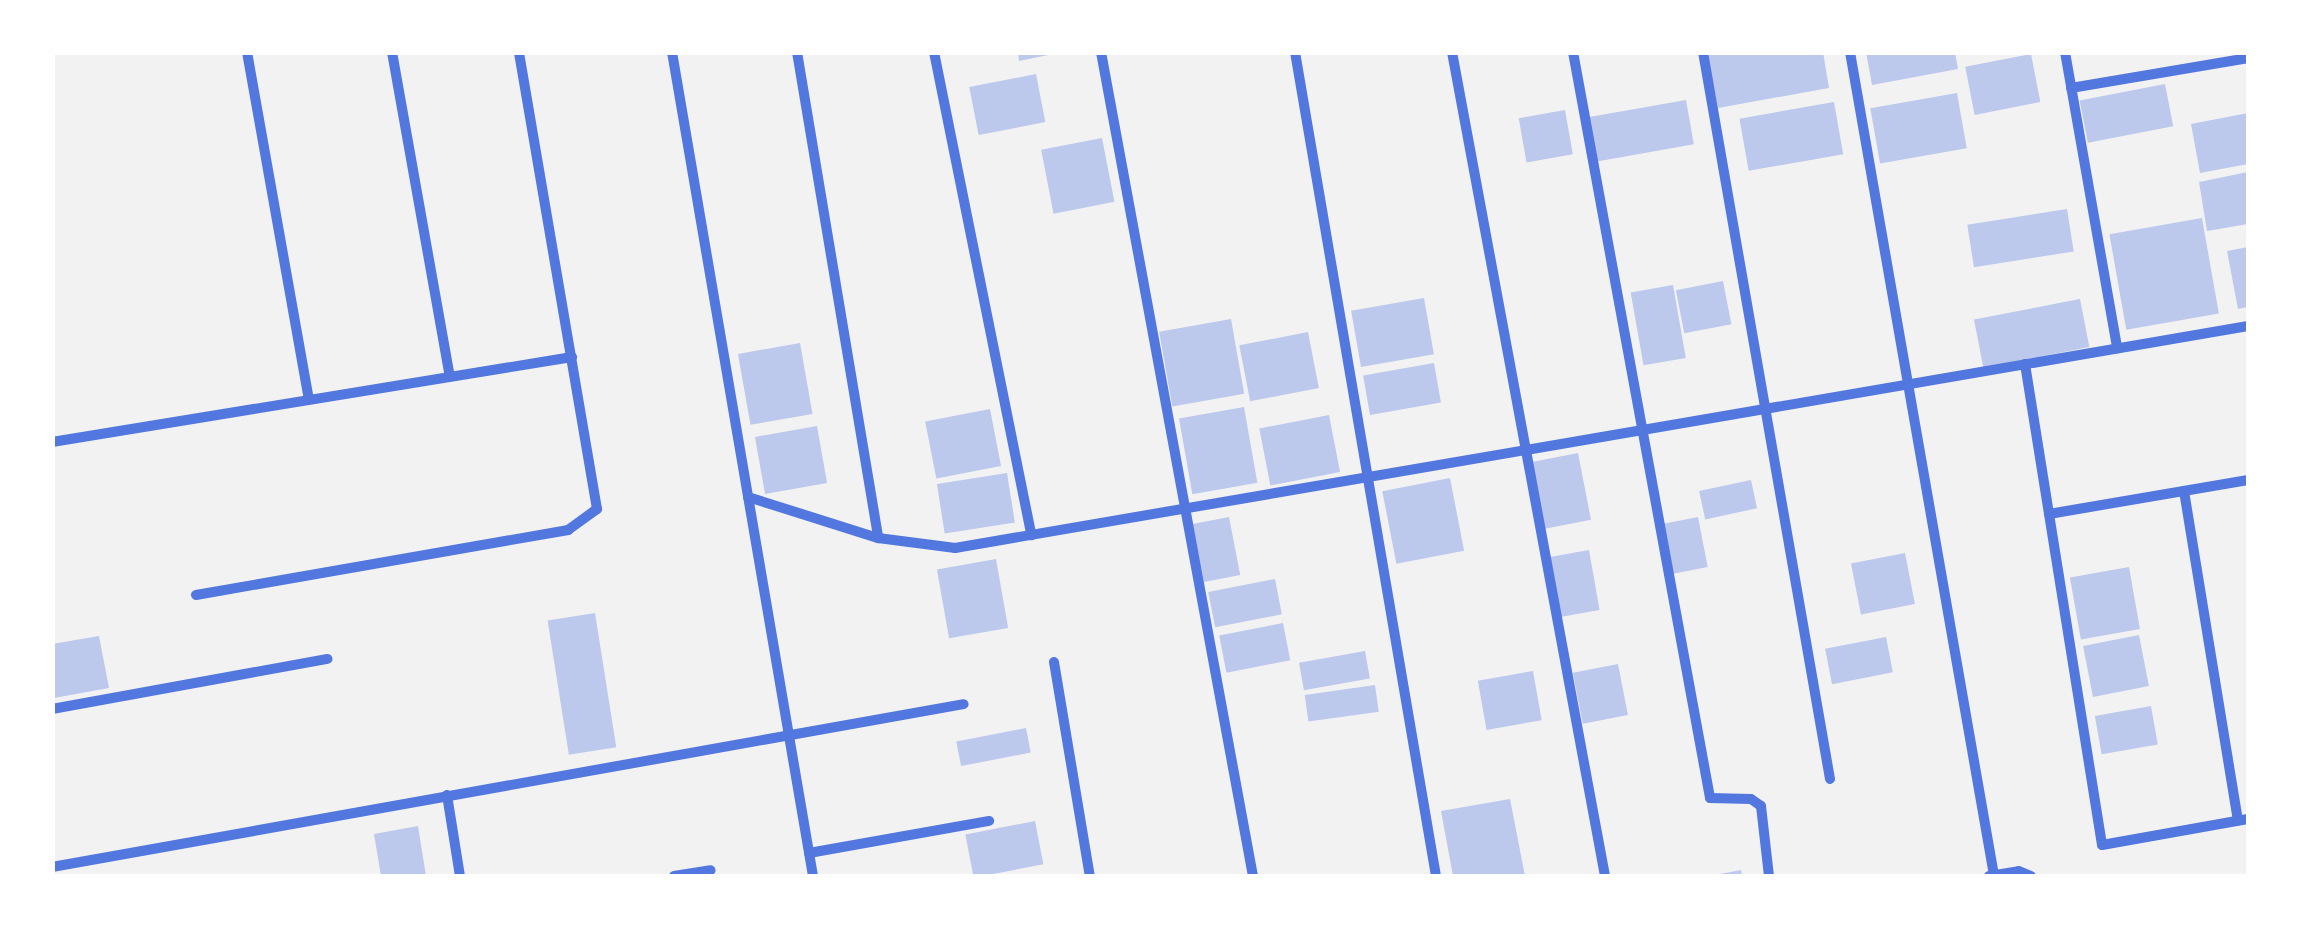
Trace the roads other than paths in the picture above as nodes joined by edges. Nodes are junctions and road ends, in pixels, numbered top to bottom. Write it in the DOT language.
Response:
graph roads {
  1 [pos="247,52"];
  2 [pos="392,52"];
  3 [pos="520,52"];
  4 [pos="672,52"];
  5 [pos="798,52"];
  6 [pos="934,52"];
  7 [pos="1100,52"];
  8 [pos="1295,52"];
  9 [pos="1452,52"];
  10 [pos="1573,52"];
  11 [pos="1703,52"];
  12 [pos="1850,52"];
  13 [pos="2065,52"];
  14 [pos="2248,58"];
  15 [pos="2071,88"];
  16 [pos="2248,326"];
  17 [pos="2117,348"];
  18 [pos="572,356"];
  19 [pos="2025,364"];
  20 [pos="450,377"];
  21 [pos="1911,383"];
  22 [pos="309,400"];
  23 [pos="1765,408"];
  24 [pos="1638,429"];
  25 [pos="52,442"];
  26 [pos="1525,448"];
  27 [pos="1368,476"];
  28 [pos="2248,480"];
  29 [pos="2184,491"];
  30 [pos="748,497"];
  31 [pos="1190,510"];
  32 [pos="2049,514"];
  33 [pos="1030,536"];
  34 [pos="878,538"];
  35 [pos="196,595"];
  36 [pos="327,659"];
  37 [pos="1054,662"];
  38 [pos="964,704"];
  39 [pos="52,710"];
  40 [pos="789,734"];
  41 [pos="1830,779"];
  42 [pos="447,796"];
  43 [pos="2243,820"];
  44 [pos="990,821"];
  45 [pos="809,852"];
  46 [pos="52,866"];
  47 [pos="712,870"];
  48 [pos="460,876"];
  49 [pos="674,876"];
  50 [pos="813,876"];
  51 [pos="1090,876"];
  52 [pos="1253,876"];
  53 [pos="1436,876"];
  54 [pos="1605,876"];
  55 [pos="1768,876"];
  56 [pos="1991,876"];
  57 [pos="2031,876"];
  1 -- 22 [label="street"];
  2 -- 20 [label="street"];
  3 -- 18 [label="street"];
  4 -- 30 [label="street"];
  5 -- 34 [label="street"];
  6 -- 33 [label="street"];
  7 -- 31 [label="street"];
  8 -- 27 [label="street"];
  9 -- 26 [label="street"];
  10 -- 24 [label="street"];
  11 -- 23 [label="street"];
  12 -- 21 [label="street"];
  13 -- 15 [label="street"];
  14 -- 15 [label="street"];
  15 -- 17 [label="street"];
  16 -- 17 [label="street"];
  17 -- 19 [label="street"];
  18 -- 20 [label="street"];
  18 -- 35 [label="street"];
  19 -- 21 [label="street"];
  19 -- 32 [label="street"];
  20 -- 22 [label="street"];
  21 -- 23 [label="street"];
  21 -- 56 [label="street"];
  22 -- 25 [label="street"];
  23 -- 24 [label="street"];
  23 -- 41 [label="street"];
  24 -- 26 [label="street"];
  24 -- 55 [label="street"];
  26 -- 27 [label="street"];
  26 -- 54 [label="street"];
  27 -- 31 [label="street"];
  27 -- 53 [label="street"];
  28 -- 29 [label="street"];
  29 -- 32 [label="street"];
  29 -- 43 [label="street"];
  30 -- 34 [label="street"];
  30 -- 40 [label="street"];
  31 -- 33 [label="street"];
  31 -- 52 [label="street"];
  32 -- 43 [label="street"];
  33 -- 34 [label="street"];
  36 -- 39 [label="street"];
  37 -- 51 [label="street"];
  38 -- 40 [label="street"];
  40 -- 42 [label="street"];
  40 -- 45 [label="street"];
  42 -- 46 [label="street"];
  42 -- 48 [label="street"];
  44 -- 45 [label="street"];
  45 -- 50 [label="street"];
  47 -- 49 [label="street"];
  56 -- 57 [label="street"];
}
